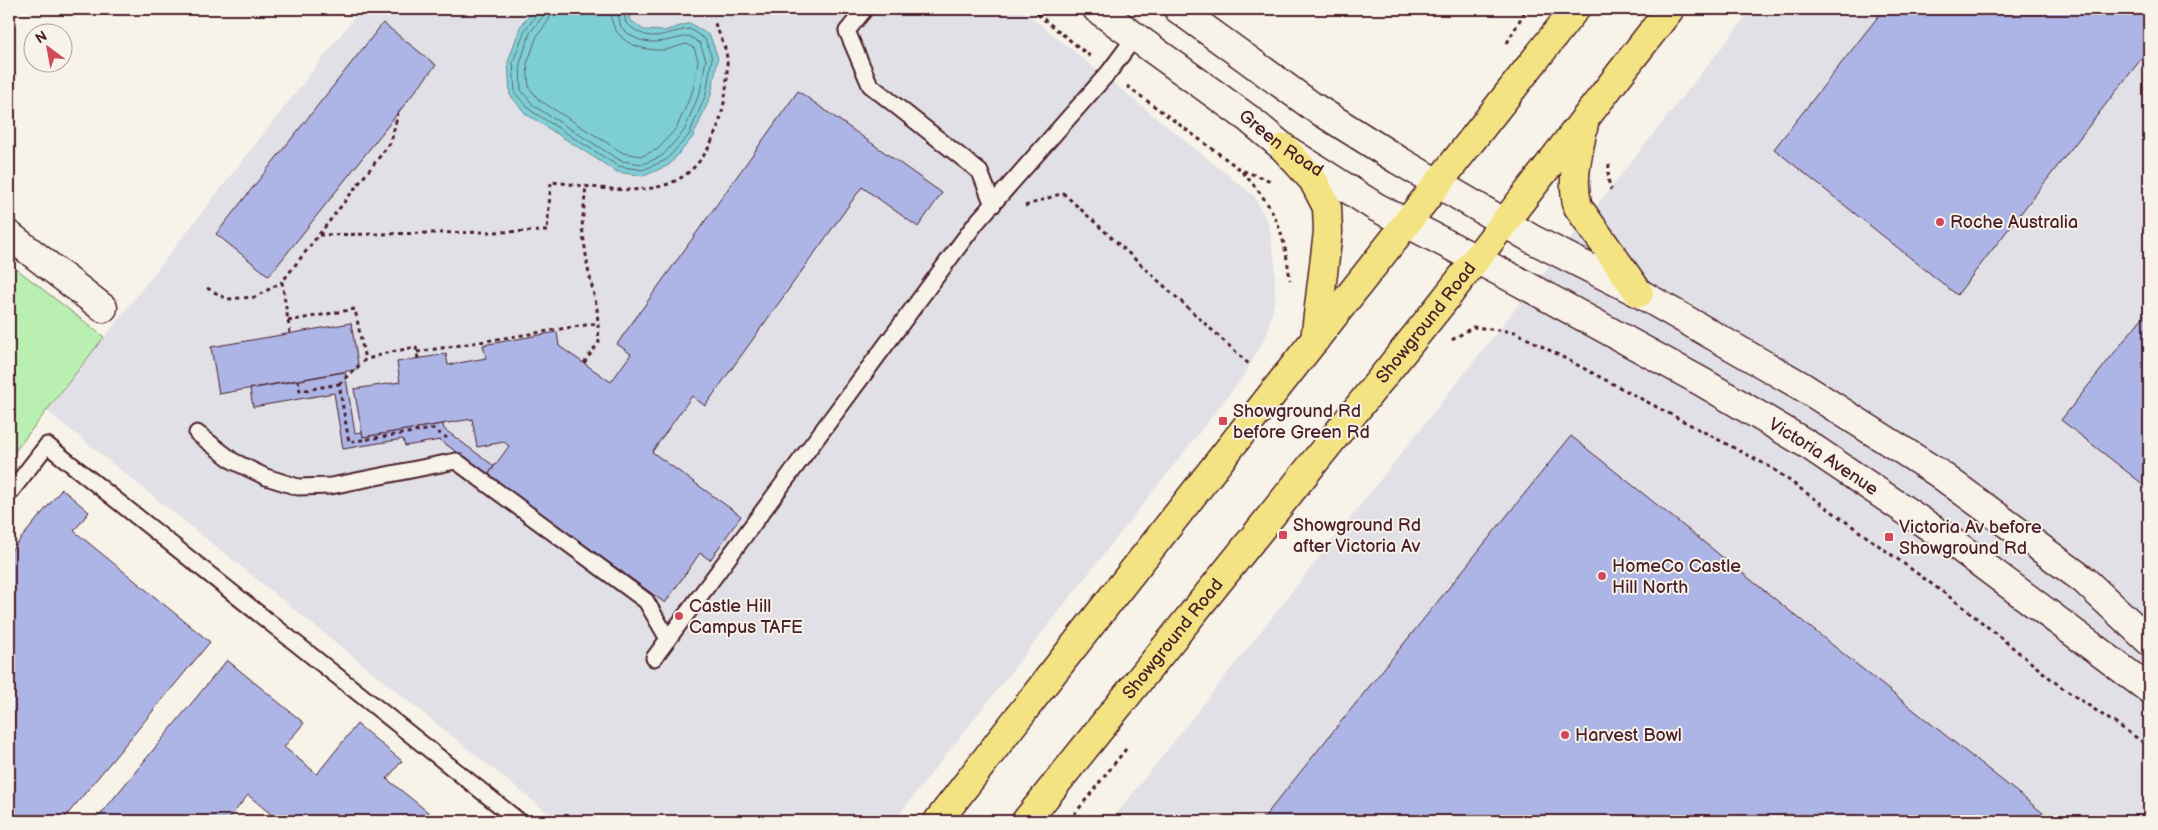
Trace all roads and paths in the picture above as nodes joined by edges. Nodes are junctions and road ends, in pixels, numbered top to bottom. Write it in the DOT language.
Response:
graph roads {
  1 [pos="865,9"];
  2 [pos="1032,9"];
  3 [pos="1097,9"];
  4 [pos="1178,9"];
  5 [pos="1576,9"];
  6 [pos="1670,9"];
  7 [pos="714,21"];
  8 [pos="1135,37"];
  9 [pos="1109,72"];
  10 [pos="398,113"];
  11 [pos="1584,119"];
  12 [pos="1284,148"];
  13 [pos="1241,170"];
  14 [pos="1274,182"];
  15 [pos="1438,184"];
  16 [pos="586,185"];
  17 [pos="993,205"];
  18 [pos="1504,223"];
  19 [pos="1407,224"];
  20 [pos="9,235"];
  21 [pos="319,235"];
  22 [pos="1476,259"];
  23 [pos="1290,280"];
  24 [pos="282,282"];
  25 [pos="207,288"];
  26 [pos="1639,293"];
  27 [pos="103,308"];
  28 [pos="288,322"];
  29 [pos="598,323"];
  30 [pos="1473,327"];
  31 [pos="290,333"];
  32 [pos="1315,340"];
  33 [pos="417,352"];
  34 [pos="418,359"];
  35 [pos="365,360"];
  36 [pos="584,363"];
  37 [pos="1250,365"];
  38 [pos="298,380"];
  39 [pos="339,384"];
  40 [pos="197,433"];
  41 [pos="448,439"];
  42 [pos="9,494"];
  43 [pos="668,639"];
  44 [pos="2149,641"];
  45 [pos="654,658"];
  46 [pos="2149,689"];
  47 [pos="2149,746"];
  48 [pos="519,821"];
  49 [pos="938,821"];
  50 [pos="1026,821"];
  1 -- 17 [label="lane"];
  2 -- 9 [label="path"];
  3 -- 8 [label="main road, Green Road"];
  4 -- 15 [label="main road"];
  5 -- 15 [label="main road"];
  6 -- 11 [label="main road, Showground Road"];
  7 -- 16 [label="path"];
  8 -- 9 [label="lane"];
  8 -- 12 [label="main road, Green Road"];
  9 -- 13 [label="path"];
  9 -- 17 [label="lane"];
  10 -- 21 [label="path"];
  11 -- 18 [label="main road, Showground Road"];
  11 -- 26 [label="main road"];
  12 -- 19 [label="main road, Green Road"];
  12 -- 32 [label="main road"];
  13 -- 14 [label="path"];
  13 -- 23 [label="path"];
  15 -- 18 [label="main road"];
  15 -- 19 [label="main road"];
  16 -- 21 [label="path"];
  16 -- 29 [label="path"];
  17 -- 37 [label="path"];
  17 -- 43 [label="lane"];
  18 -- 22 [label="main road, Showground Road"];
  18 -- 26 [label="main road"];
  19 -- 22 [label="main road, Green Road"];
  19 -- 32 [label="main road"];
  20 -- 27 [label="main road"];
  21 -- 24 [label="path"];
  22 -- 46 [label="main road, Victoria Avenue"];
  22 -- 50 [label="main road, Showground Road"];
  24 -- 25 [label="path"];
  24 -- 28 [label="path"];
  26 -- 44 [label="main road"];
  28 -- 31 [label="path"];
  28 -- 35 [label="path"];
  29 -- 33 [label="path"];
  29 -- 36 [label="path"];
  30 -- 47 [label="path"];
  32 -- 49 [label="main road"];
  33 -- 34 [label="path"];
  33 -- 35 [label="path"];
  35 -- 39 [label="path"];
  38 -- 39 [label="path"];
  39 -- 41 [label="path"];
  40 -- 43 [label="lane"];
  42 -- 48 [label="lane"];
  43 -- 45 [label="lane"];
}
